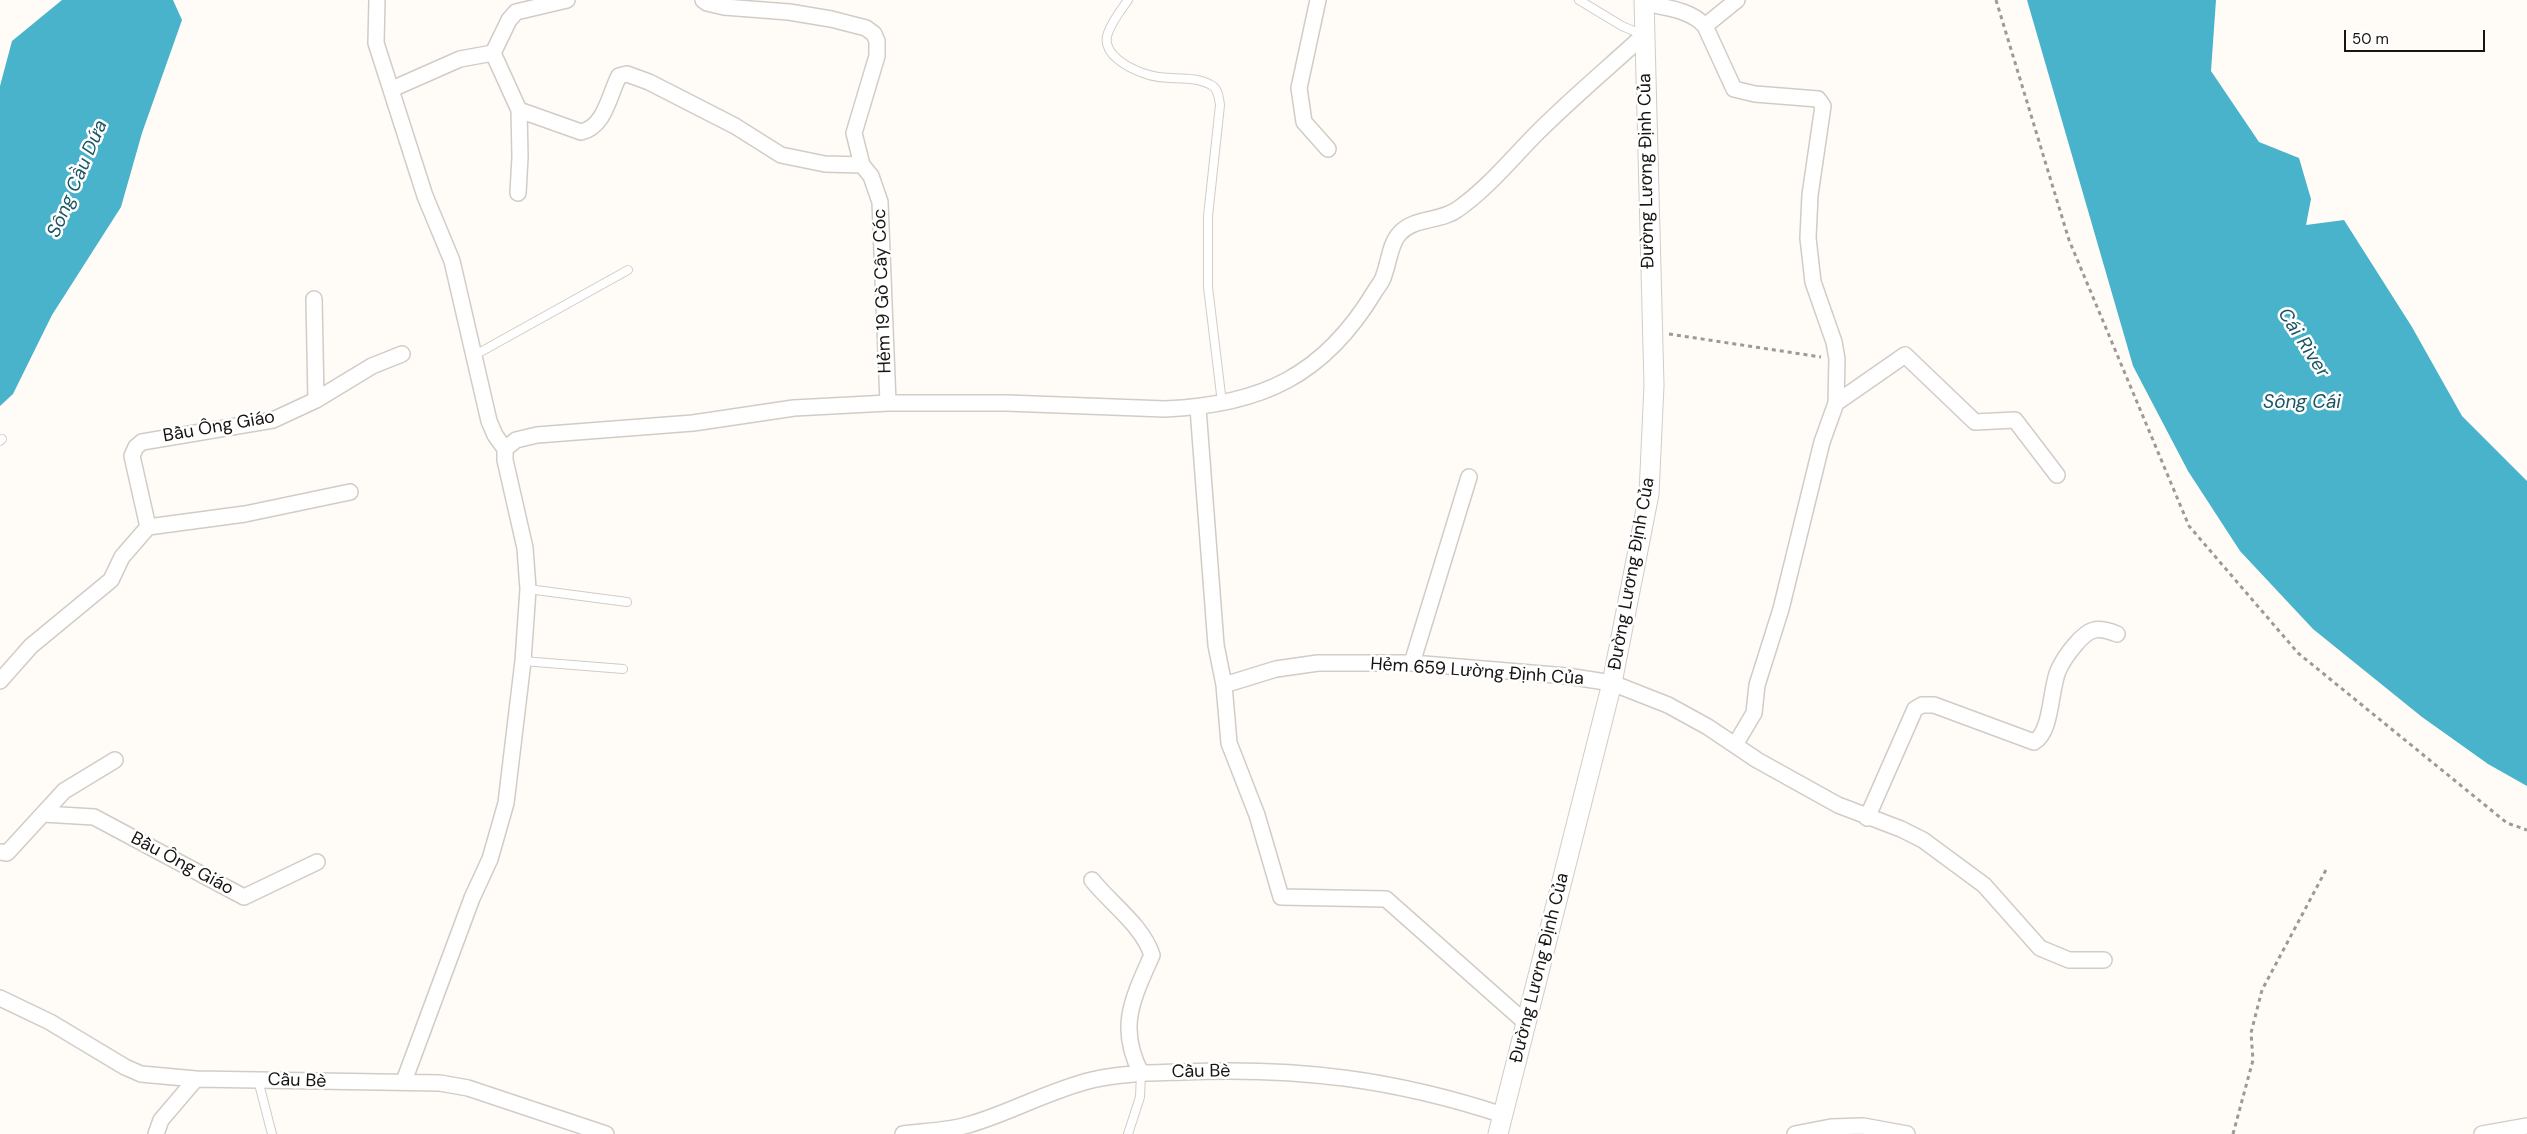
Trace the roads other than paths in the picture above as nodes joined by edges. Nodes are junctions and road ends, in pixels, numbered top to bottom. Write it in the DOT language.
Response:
graph roads {
  1 [pos="377,0"];
  2 [pos="567,0"];
  3 [pos="703,0"];
  4 [pos="1128,0"];
  5 [pos="1318,0"];
  6 [pos="1579,0"];
  7 [pos="1737,0"];
  8 [pos="1644,2"];
  9 [pos="1705,26"];
  10 [pos="1644,35"];
  11 [pos="493,54"];
  12 [pos="392,89"];
  13 [pos="519,110"];
  14 [pos="1328,149"];
  15 [pos="862,165"];
  16 [pos="518,193"];
  17 [pos="628,270"];
  18 [pos="314,299"];
  19 [pos="402,354"];
  20 [pos="475,355"];
  21 [pos="316,400"];
  22 [pos="1222,403"];
  23 [pos="1836,403"];
  24 [pos="888,404"];
  25 [pos="1198,408"];
  26 [pos="505,449"];
  27 [pos="2058,475"];
  28 [pos="1469,476"];
  29 [pos="350,492"];
  30 [pos="148,527"];
  31 [pos="528,589"];
  32 [pos="627,602"];
  33 [pos="2117,634"];
  34 [pos="523,661"];
  35 [pos="1412,663"];
  36 [pos="623,669"];
  37 [pos="0,681"];
  38 [pos="1612,684"];
  39 [pos="1224,685"];
  40 [pos="1735,746"];
  41 [pos="115,760"];
  42 [pos="43,814"];
  43 [pos="1867,818"];
  44 [pos="0,852"];
  45 [pos="317,862"];
  46 [pos="1092,880"];
  47 [pos="2104,960"];
  48 [pos="0,998"];
  49 [pos="1526,1023"];
  50 [pos="1141,1073"];
  51 [pos="196,1079"];
  52 [pos="258,1080"];
  53 [pos="404,1081"];
  54 [pos="1503,1115"];
  55 [pos="2527,1126"];
  56 [pos="579,1130"];
  57 [pos="156,1134"];
  58 [pos="272,1134"];
  59 [pos="606,1134"];
  60 [pos="903,1134"];
  61 [pos="1128,1134"];
  62 [pos="1498,1134"];
  63 [pos="1795,1134"];
  64 [pos="1907,1134"];
  65 [pos="2482,1134"];
  1 -- 12 [label="street"];
  2 -- 11 [label="street"];
  3 -- 15 [label="street, Hẻm 19 Gò Cây Cóc"];
  4 -- 22 [label="lane"];
  5 -- 14 [label="street"];
  6 -- 10 [label="lane"];
  7 -- 9 [label="street"];
  8 -- 9 [label="street"];
  8 -- 10 [label="street, Đường Lương Định Của"];
  9 -- 23 [label="street"];
  10 -- 22 [label="street"];
  10 -- 38 [label="street, Đường Lương Định Của"];
  11 -- 12 [label="street"];
  11 -- 13 [label="street"];
  12 -- 20 [label="street"];
  13 -- 15 [label="street"];
  13 -- 16 [label="street"];
  15 -- 24 [label="street, Hẻm 19 Gò Cây Cóc"];
  17 -- 20 [label="lane"];
  18 -- 21 [label="street"];
  19 -- 21 [label="street, Bầu Ông Giáo"];
  20 -- 26 [label="street"];
  21 -- 30 [label="street, Bầu Ông Giáo"];
  22 -- 25 [label="street"];
  23 -- 27 [label="street"];
  23 -- 40 [label="street"];
  24 -- 25 [label="street"];
  24 -- 26 [label="street"];
  25 -- 39 [label="street"];
  26 -- 31 [label="street"];
  28 -- 35 [label="street"];
  29 -- 30 [label="street"];
  30 -- 37 [label="street"];
  31 -- 32 [label="lane"];
  31 -- 34 [label="street"];
  33 -- 43 [label="street"];
  34 -- 36 [label="lane"];
  34 -- 53 [label="street"];
  35 -- 38 [label="street, Hẻm 659 Lường Định Của"];
  35 -- 39 [label="street, Hẻm 659 Lường Định Của"];
  38 -- 40 [label="street, Hẻm 659 Lường Định Của"];
  38 -- 49 [label="street, Đường Lương Định Của"];
  39 -- 49 [label="street"];
  40 -- 43 [label="street, Hẻm 659 Lường Định Của"];
  41 -- 42 [label="street"];
  42 -- 44 [label="street"];
  42 -- 45 [label="street, Bầu Ông Giáo"];
  43 -- 47 [label="street, Hẻm 659 Lường Định Của"];
  46 -- 50 [label="street"];
  48 -- 51 [label="street, Cầu Bè"];
  49 -- 54 [label="street, Đường Lương Định Của"];
  50 -- 54 [label="street, Cầu Bè"];
  50 -- 60 [label="street, Cầu Bè"];
  50 -- 61 [label="lane"];
  51 -- 52 [label="street, Cầu Bè"];
  51 -- 57 [label="street"];
  52 -- 53 [label="street, Cầu Bè"];
  52 -- 58 [label="lane"];
  53 -- 56 [label="street, Cầu Bè"];
  54 -- 62 [label="street, Đường Lương Định Của"];
  55 -- 65 [label="street"];
  56 -- 59 [label="street, Cầu Bè"];
  63 -- 64 [label="street"];
}
